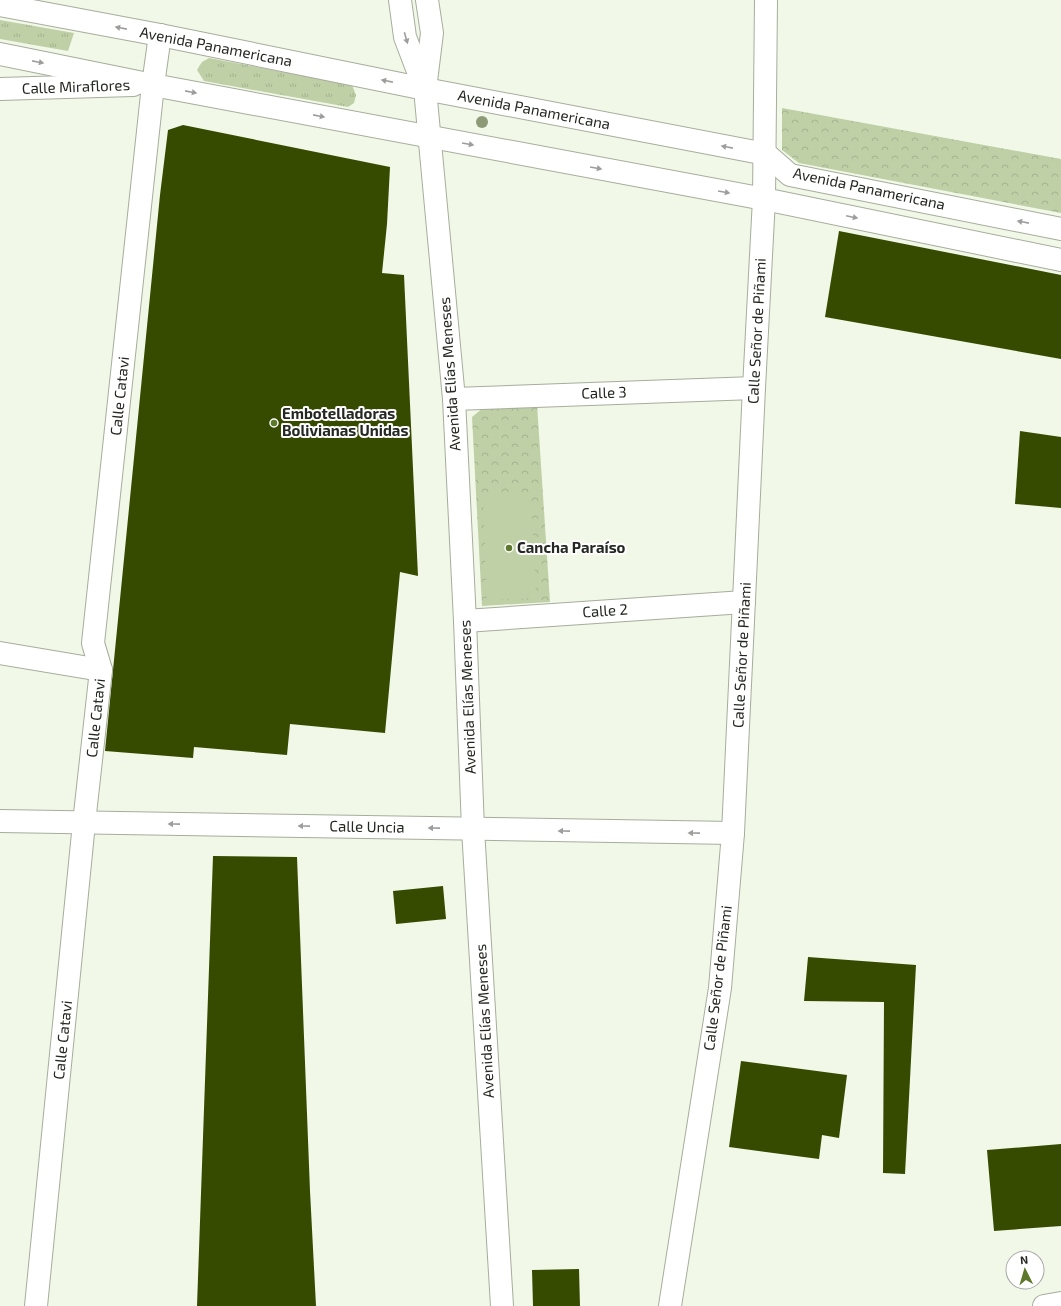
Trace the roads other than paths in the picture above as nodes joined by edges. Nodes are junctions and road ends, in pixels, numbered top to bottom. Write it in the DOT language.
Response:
graph roads {
  1 [pos="400,0"];
  2 [pos="428,0"];
  3 [pos="766,0"];
  4 [pos="0,5"];
  5 [pos="160,35"];
  6 [pos="0,54"];
  7 [pos="153,85"];
  8 [pos="0,89"];
  9 [pos="425,89"];
  10 [pos="430,137"];
  11 [pos="766,154"];
  12 [pos="764,199"];
  13 [pos="1061,229"];
  14 [pos="1061,260"];
  15 [pos="754,388"];
  16 [pos="454,399"];
  17 [pos="744,602"];
  18 [pos="465,621"];
  19 [pos="0,653"];
  20 [pos="101,670"];
  21 [pos="0,820"];
  22 [pos="84,823"];
  23 [pos="473,829"];
  24 [pos="733,833"];
  25 [pos="1061,1303"];
  26 [pos="36,1306"];
  27 [pos="502,1306"];
  28 [pos="670,1306"];
  29 [pos="1044,1306"];
  1 -- 9 [label="main road, Avenida Elías Meneses, one-way"];
  2 -- 9 [label="main road, Avenida Elías Meneses"];
  3 -- 11 [label="main road, Calle Señor de Piñami"];
  5 -- 4 [label="main road, Avenida Panamericana, one-way"];
  5 -- 7 [label="main road, Calle Catavi"];
  9 -- 5 [label="main road, Avenida Panamericana, one-way"];
  6 -- 7 [label="main road, Avenida Panamericana, one-way"];
  7 -- 8 [label="main road, Calle Miraflores"];
  7 -- 10 [label="main road, Avenida Panamericana, one-way"];
  7 -- 20 [label="main road, Calle Catavi"];
  9 -- 10 [label="main road, Avenida Elías Meneses"];
  11 -- 9 [label="main road, Avenida Panamericana, one-way"];
  10 -- 12 [label="main road, Avenida Panamericana, one-way"];
  10 -- 16 [label="main road, Avenida Elías Meneses"];
  11 -- 12 [label="main road, Calle Señor de Piñami"];
  13 -- 11 [label="main road, Avenida Panamericana, one-way"];
  12 -- 14 [label="main road, Avenida Panamericana, one-way"];
  12 -- 15 [label="main road, Calle Señor de Piñami"];
  15 -- 16 [label="main road, Calle 3"];
  15 -- 17 [label="main road, Calle Señor de Piñami"];
  16 -- 18 [label="main road, Avenida Elías Meneses"];
  17 -- 18 [label="main road, Calle 2"];
  17 -- 24 [label="main road, Calle Señor de Piñami"];
  18 -- 23 [label="main road, Avenida Elías Meneses"];
  19 -- 20 [label="main road"];
  20 -- 22 [label="main road, Calle Catavi"];
  21 -- 22 [label="main road, Calle Uncia"];
  23 -- 22 [label="main road, Calle Uncia, one-way"];
  22 -- 26 [label="main road, Calle Catavi"];
  24 -- 23 [label="main road, Calle Uncia, one-way"];
  23 -- 27 [label="main road, Avenida Elías Meneses"];
  24 -- 28 [label="main road, Calle Señor de Piñami"];
  25 -- 29 [label="main road"];
}
